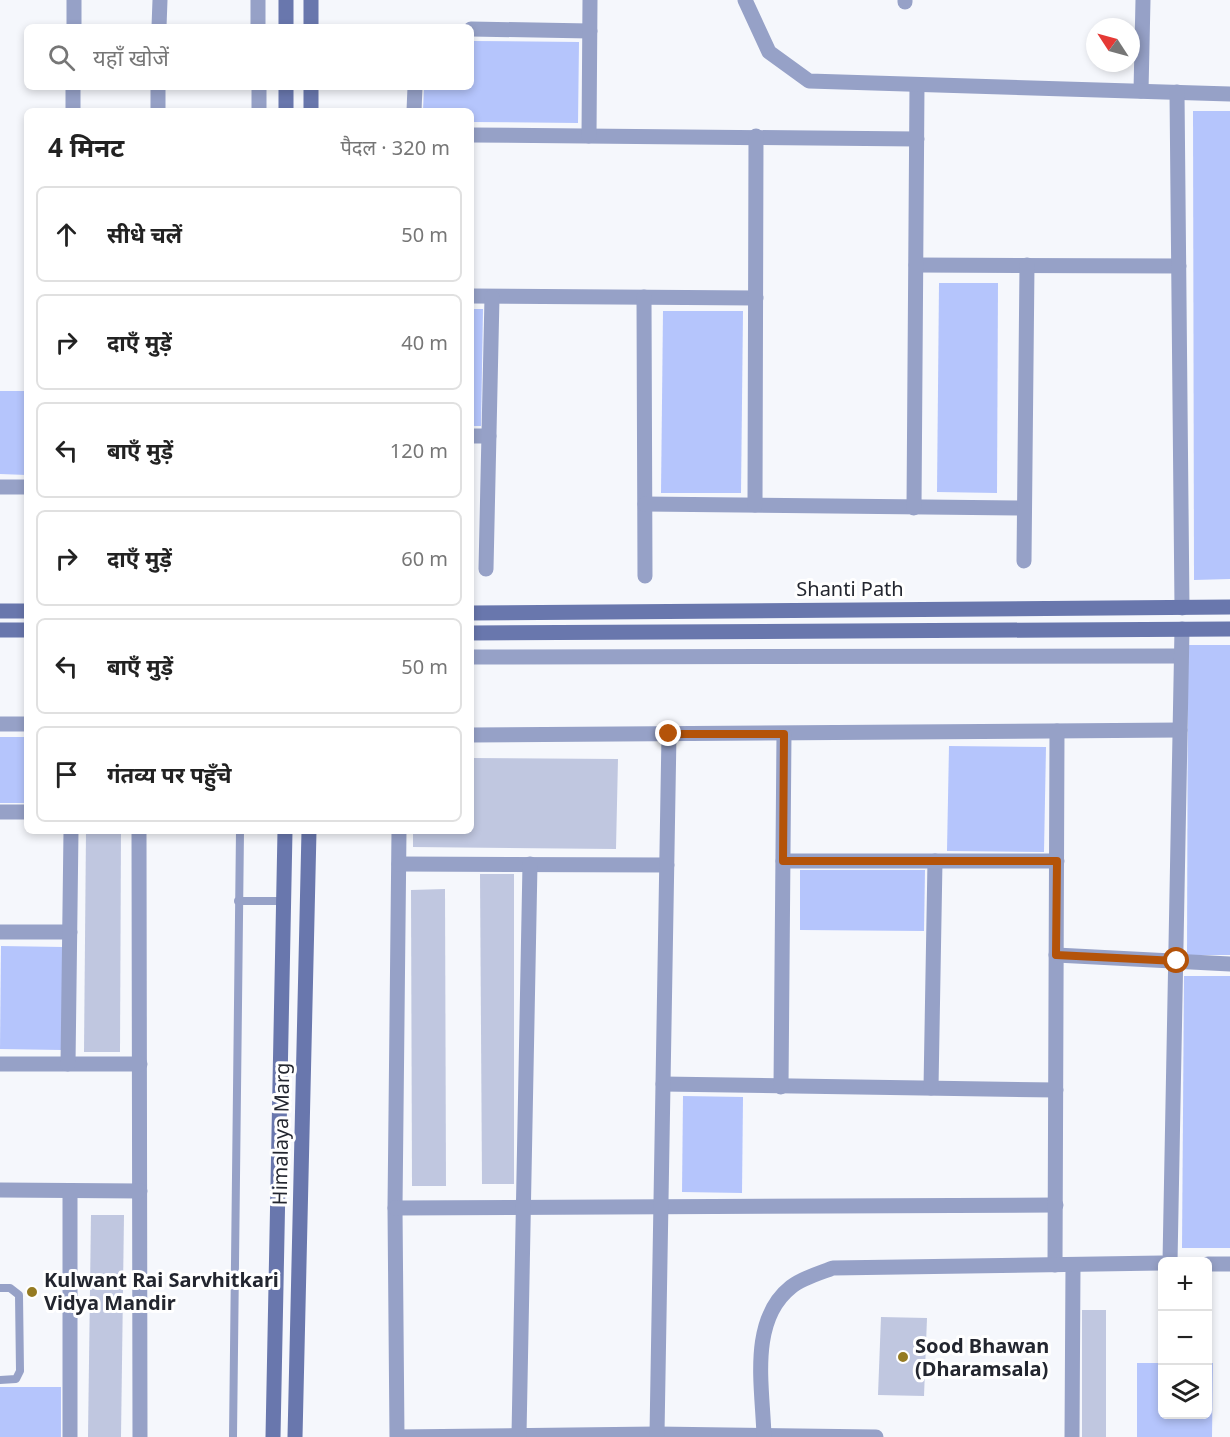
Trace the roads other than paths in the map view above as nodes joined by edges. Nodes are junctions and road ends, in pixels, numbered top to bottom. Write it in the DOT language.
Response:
graph roads {
  1 [pos="74,0"];
  2 [pos="160,0"];
  3 [pos="258,0"];
  4 [pos="286,0"];
  5 [pos="311,0"];
  6 [pos="590,0"];
  7 [pos="745,0"];
  8 [pos="1143,0"];
  9 [pos="74,24"];
  10 [pos="159,24"];
  11 [pos="258,24"];
  12 [pos="286,24"];
  13 [pos="311,24"];
  14 [pos="474,29"];
  15 [pos="590,31"];
  16 [pos="917,85"];
  17 [pos="73,90"];
  18 [pos="158,90"];
  19 [pos="259,90"];
  20 [pos="286,90"];
  21 [pos="311,90"];
  22 [pos="415,90"];
  23 [pos="1141,91"];
  24 [pos="1177,92"];
  25 [pos="1230,94"];
  26 [pos="73,108"];
  27 [pos="158,108"];
  28 [pos="259,108"];
  29 [pos="286,108"];
  30 [pos="311,108"];
  31 [pos="414,108"];
  32 [pos="474,135"];
  33 [pos="589,136"];
  34 [pos="756,136"];
  35 [pos="917,140"];
  36 [pos="916,265"];
  37 [pos="1027,265"];
  38 [pos="1179,266"];
  39 [pos="474,296"];
  40 [pos="492,297"];
  41 [pos="644,297"];
  42 [pos="756,298"];
  43 [pos="474,436"];
  44 [pos="489,436"];
  45 [pos="0,487"];
  46 [pos="24,487"];
  47 [pos="645,504"];
  48 [pos="755,505"];
  49 [pos="914,508"];
  50 [pos="1024,508"];
  51 [pos="1024,561"];
  52 [pos="486,569"];
  53 [pos="645,576"];
  54 [pos="1230,607"];
  55 [pos="1182,608"];
  56 [pos="0,611"];
  57 [pos="24,612"];
  58 [pos="474,613"];
  59 [pos="1182,629"];
  60 [pos="1230,629"];
  61 [pos="0,630"];
  62 [pos="24,630"];
  63 [pos="474,633"];
  64 [pos="1181,656"];
  65 [pos="474,657"];
  66 [pos="0,724"];
  67 [pos="24,724"];
  68 [pos="1180,730"];
  69 [pos="1057,731"];
  70 [pos="669,734"];
  71 [pos="784,734"];
  72 [pos="474,735"];
  73 [pos="0,812"];
  74 [pos="24,812"];
  75 [pos="71,834"];
  76 [pos="139,834"];
  77 [pos="240,834"];
  78 [pos="285,834"];
  79 [pos="309,834"];
  80 [pos="399,834"];
  81 [pos="783,861"];
  82 [pos="935,861"];
  83 [pos="1057,861"];
  84 [pos="399,864"];
  85 [pos="530,864"];
  86 [pos="667,865"];
  87 [pos="284,901"];
  88 [pos="238,902"];
  89 [pos="0,932"];
  90 [pos="70,932"];
  91 [pos="1056,955"];
  92 [pos="1177,961"];
  93 [pos="1230,964"];
  94 [pos="0,1064"];
  95 [pos="68,1064"];
  96 [pos="140,1064"];
  97 [pos="663,1084"];
  98 [pos="782,1086"];
  99 [pos="931,1088"];
  100 [pos="1056,1090"];
  101 [pos="0,1190"];
  102 [pos="70,1191"];
  103 [pos="140,1191"];
  104 [pos="1056,1205"];
  105 [pos="661,1207"];
  106 [pos="395,1208"];
  107 [pos="523,1208"];
  108 [pos="1170,1257"];
  109 [pos="1158,1263"];
  110 [pos="1212,1264"];
  111 [pos="1230,1264"];
  112 [pos="1055,1265"];
  113 [pos="1073,1265"];
  114 [pos="0,1287"];
  115 [pos="0,1380"];
  116 [pos="657,1434"];
  117 [pos="519,1435"];
  118 [pos="764,1436"];
  119 [pos="825,1436"];
  120 [pos="70,1437"];
  121 [pos="140,1437"];
  122 [pos="233,1437"];
  123 [pos="273,1437"];
  124 [pos="295,1437"];
  125 [pos="876,1437"];
  126 [pos="1072,1437"];
  1 -- 9 [label="street"];
  2 -- 10 [label="street"];
  3 -- 11 [label="street"];
  4 -- 12 [label="main road"];
  5 -- 13 [label="main road"];
  6 -- 15 [label="street"];
  7 -- 16 [label="street"];
  8 -- 23 [label="street"];
  14 -- 15 [label="street"];
  15 -- 33 [label="street"];
  16 -- 23 [label="street"];
  16 -- 35 [label="street"];
  17 -- 26 [label="street"];
  18 -- 27 [label="street"];
  19 -- 28 [label="street"];
  20 -- 29 [label="main road"];
  21 -- 30 [label="main road"];
  22 -- 31 [label="street"];
  23 -- 24 [label="street"];
  24 -- 25 [label="street"];
  24 -- 38 [label="street"];
  32 -- 33 [label="street"];
  33 -- 34 [label="street"];
  34 -- 35 [label="street"];
  34 -- 42 [label="street"];
  35 -- 36 [label="street"];
  36 -- 37 [label="street"];
  36 -- 49 [label="street"];
  37 -- 38 [label="street"];
  37 -- 50 [label="street"];
  38 -- 55 [label="street"];
  39 -- 40 [label="street"];
  40 -- 41 [label="street"];
  40 -- 44 [label="street"];
  41 -- 42 [label="street"];
  41 -- 47 [label="street"];
  42 -- 48 [label="street"];
  43 -- 44 [label="street"];
  44 -- 52 [label="street"];
  45 -- 46 [label="street"];
  47 -- 48 [label="street"];
  47 -- 53 [label="street"];
  48 -- 49 [label="street"];
  49 -- 50 [label="street"];
  50 -- 51 [label="street"];
  54 -- 55 [label="main road, Shanti Path"];
  55 -- 58 [label="main road, Shanti Path"];
  56 -- 57 [label="main road"];
  59 -- 60 [label="main road"];
  59 -- 63 [label="main road"];
  59 -- 64 [label="street"];
  61 -- 62 [label="main road"];
  64 -- 65 [label="street"];
  64 -- 68 [label="street"];
  66 -- 67 [label="street"];
  68 -- 69 [label="street"];
  68 -- 92 [label="street"];
  69 -- 71 [label="street"];
  69 -- 83 [label="street"];
  70 -- 71 [label="street"];
  70 -- 72 [label="street"];
  70 -- 86 [label="street"];
  71 -- 81 [label="street"];
  73 -- 74 [label="street"];
  75 -- 90 [label="street"];
  76 -- 96 [label="street"];
  77 -- 88 [label="lane"];
  78 -- 87 [label="main road, Himalaya Marg"];
  79 -- 124 [label="main road, Himalaya Marg"];
  80 -- 84 [label="street"];
  81 -- 82 [label="street"];
  81 -- 98 [label="street"];
  82 -- 83 [label="street"];
  82 -- 99 [label="street"];
  83 -- 91 [label="street"];
  84 -- 85 [label="street"];
  84 -- 106 [label="street"];
  85 -- 86 [label="street"];
  85 -- 107 [label="street"];
  86 -- 97 [label="street"];
  87 -- 88 [label="lane"];
  87 -- 123 [label="main road, Himalaya Marg"];
  88 -- 122 [label="lane"];
  89 -- 90 [label="street"];
  90 -- 95 [label="street"];
  91 -- 92 [label="street"];
  91 -- 100 [label="street"];
  92 -- 93 [label="street"];
  92 -- 108 [label="street"];
  94 -- 95 [label="street"];
  95 -- 96 [label="street"];
  96 -- 103 [label="street"];
  97 -- 98 [label="street"];
  97 -- 105 [label="street"];
  98 -- 99 [label="street"];
  99 -- 100 [label="street"];
  100 -- 104 [label="street"];
  101 -- 102 [label="street"];
  102 -- 103 [label="street"];
  102 -- 120 [label="street"];
  103 -- 121 [label="street"];
  104 -- 105 [label="street"];
  104 -- 112 [label="street"];
  105 -- 107 [label="street"];
  105 -- 116 [label="street"];
  106 -- 107 [label="street"];
  106 -- 117 [label="street"];
  107 -- 117 [label="street"];
  109 -- 113 [label="street"];
  110 -- 111 [label="street"];
  112 -- 113 [label="street"];
  112 -- 118 [label="street"];
  113 -- 126 [label="street"];
  114 -- 115 [label="lane"];
  116 -- 117 [label="street"];
  116 -- 118 [label="street"];
  118 -- 119 [label="street"];
  119 -- 125 [label="street"];
}
